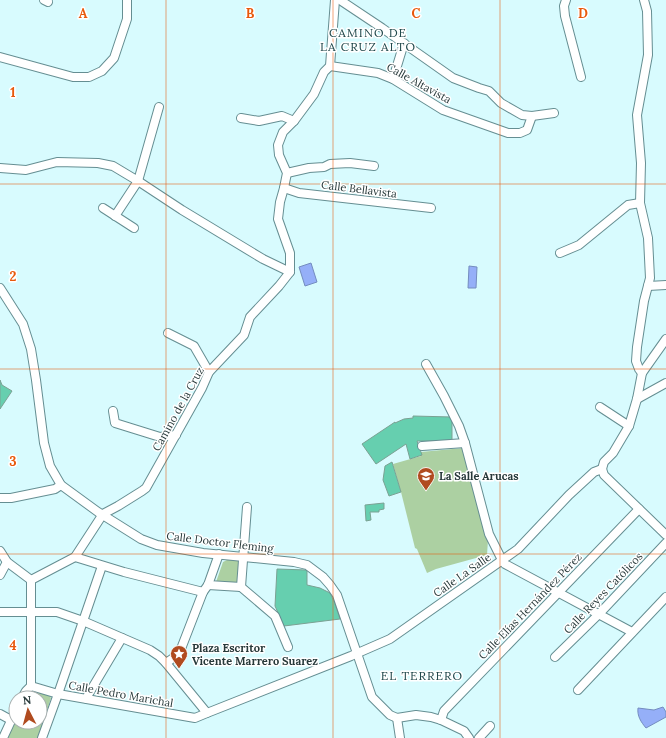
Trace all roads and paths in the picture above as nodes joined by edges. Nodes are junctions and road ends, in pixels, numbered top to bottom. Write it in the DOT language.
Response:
graph roads {
  1 [pos="127,0"];
  2 [pos="335,0"];
  3 [pos="340,0"];
  4 [pos="566,0"];
  5 [pos="644,0"];
  6 [pos="404,43"];
  7 [pos="0,57"];
  8 [pos="330,66"];
  9 [pos="581,77"];
  10 [pos="393,79"];
  11 [pos="160,107"];
  12 [pos="554,113"];
  13 [pos="532,116"];
  14 [pos="241,118"];
  15 [pos="294,121"];
  16 [pos="374,166"];
  17 [pos="0,168"];
  18 [pos="288,173"];
  19 [pos="138,181"];
  20 [pos="284,188"];
  21 [pos="640,203"];
  22 [pos="103,208"];
  23 [pos="431,208"];
  24 [pos="115,216"];
  25 [pos="134,228"];
  26 [pos="560,254"];
  27 [pos="290,272"];
  28 [pos="666,285"];
  29 [pos="648,286"];
  30 [pos="0,288"];
  31 [pos="168,333"];
  32 [pos="666,339"];
  33 [pos="426,364"];
  34 [pos="209,372"];
  35 [pos="642,373"];
  36 [pos="666,383"];
  37 [pos="637,398"];
  38 [pos="600,407"];
  39 [pos="113,411"];
  40 [pos="629,426"];
  41 [pos="176,435"];
  42 [pos="465,443"];
  43 [pos="422,446"];
  44 [pos="602,469"];
  45 [pos="61,485"];
  46 [pos="0,498"];
  47 [pos="247,507"];
  48 [pos="639,509"];
  49 [pos="103,514"];
  50 [pos="666,535"];
  51 [pos="666,543"];
  52 [pos="0,551"];
  53 [pos="219,554"];
  54 [pos="75,557"];
  55 [pos="244,557"];
  56 [pos="502,560"];
  57 [pos="7,562"];
  58 [pos="102,566"];
  59 [pos="0,575"];
  60 [pos="31,580"];
  61 [pos="241,587"];
  62 [pos="206,589"];
  63 [pos="558,592"];
  64 [pos="666,597"];
  65 [pos="0,612"];
  66 [pos="31,612"];
  67 [pos="599,614"];
  68 [pos="83,621"];
  69 [pos="632,632"];
  70 [pos="122,638"];
  71 [pos="288,647"];
  72 [pos="357,654"];
  73 [pos="555,657"];
  74 [pos="166,663"];
  75 [pos="31,686"];
  76 [pos="27,690"];
  77 [pos="578,690"];
  78 [pos="58,694"];
  79 [pos="87,699"];
  80 [pos="208,713"];
  81 [pos="397,718"];
  82 [pos="441,720"];
  83 [pos="8,725"];
  84 [pos="490,726"];
  85 [pos="3,738"];
  86 [pos="42,738"];
  87 [pos="400,738"];
  88 [pos="469,738"];
  89 [pos="479,738"];
  1 -- 7 [label="street"];
  2 -- 8 [label="street"];
  3 -- 6 [label="street"];
  4 -- 9 [label="street"];
  5 -- 21 [label="street"];
  6 -- 10 [label="street"];
  6 -- 13 [label="street"];
  8 -- 10 [label="street, Calle Altavista"];
  8 -- 15 [label="street"];
  10 -- 13 [label="street, Calle Altavista"];
  11 -- 19 [label="street"];
  12 -- 13 [label="street"];
  14 -- 15 [label="street"];
  15 -- 18 [label="street"];
  16 -- 18 [label="street"];
  17 -- 19 [label="street"];
  18 -- 20 [label="street"];
  19 -- 24 [label="street"];
  19 -- 27 [label="street"];
  20 -- 23 [label="street, Calle Bellavista"];
  20 -- 27 [label="street"];
  21 -- 26 [label="street"];
  21 -- 29 [label="street"];
  22 -- 24 [label="street"];
  24 -- 25 [label="street"];
  27 -- 34 [label="street, Camino de la Cruz"];
  28 -- 29 [label="street"];
  29 -- 35 [label="street"];
  30 -- 45 [label="street, Calle Doctor Fleming"];
  31 -- 34 [label="street"];
  32 -- 35 [label="street"];
  33 -- 42 [label="street, Calle La Salle"];
  34 -- 41 [label="street, Camino de la Cruz"];
  35 -- 37 [label="street"];
  36 -- 37 [label="street"];
  37 -- 40 [label="street"];
  38 -- 40 [label="street"];
  39 -- 41 [label="street"];
  40 -- 44 [label="street"];
  41 -- 49 [label="street, Camino de la Cruz"];
  42 -- 43 [label="street"];
  42 -- 56 [label="street, Calle La Salle"];
  44 -- 48 [label="street"];
  44 -- 56 [label="street"];
  45 -- 46 [label="street"];
  45 -- 49 [label="street, Calle Doctor Fleming"];
  47 -- 55 [label="street"];
  48 -- 50 [label="street"];
  48 -- 63 [label="street, Calle Elías Hernández Pérez"];
  49 -- 53 [label="street, Calle Doctor Fleming"];
  49 -- 54 [label="street"];
  51 -- 67 [label="street, Calle Reyes Católicos"];
  52 -- 57 [label="street"];
  53 -- 55 [label="street, Calle Doctor Fleming"];
  53 -- 62 [label="street"];
  54 -- 58 [label="street"];
  54 -- 60 [label="street"];
  55 -- 61 [label="street"];
  55 -- 72 [label="street, Calle Doctor Fleming"];
  56 -- 63 [label="street"];
  56 -- 72 [label="street, Calle La Salle"];
  57 -- 59 [label="street"];
  57 -- 60 [label="street"];
  58 -- 62 [label="street"];
  58 -- 68 [label="street"];
  60 -- 66 [label="street"];
  61 -- 62 [label="street"];
  61 -- 71 [label="street"];
  62 -- 74 [label="street"];
  63 -- 67 [label="street"];
  63 -- 82 [label="street, Calle Elías Hernández Pérez"];
  64 -- 69 [label="street"];
  65 -- 66 [label="street"];
  66 -- 68 [label="street"];
  66 -- 75 [label="street"];
  67 -- 69 [label="street"];
  67 -- 73 [label="street, Calle Reyes Católicos"];
  68 -- 70 [label="street"];
  68 -- 78 [label="street"];
  69 -- 77 [label="street"];
  70 -- 74 [label="street"];
  70 -- 79 [label="street"];
  72 -- 80 [label="street, Calle La Salle"];
  72 -- 81 [label="street, Calle Doctor Fleming"];
  74 -- 80 [label="street"];
  75 -- 76 [label="street"];
  75 -- 78 [label="street, Calle Pedro Marichal"];
  78 -- 79 [label="street, Calle Pedro Marichal"];
  78 -- 86 [label="street"];
  79 -- 80 [label="street, Calle Pedro Marichal"];
  81 -- 82 [label="street"];
  81 -- 87 [label="street"];
  82 -- 88 [label="street"];
  83 -- 85 [label="street"];
  84 -- 89 [label="street"];
}
